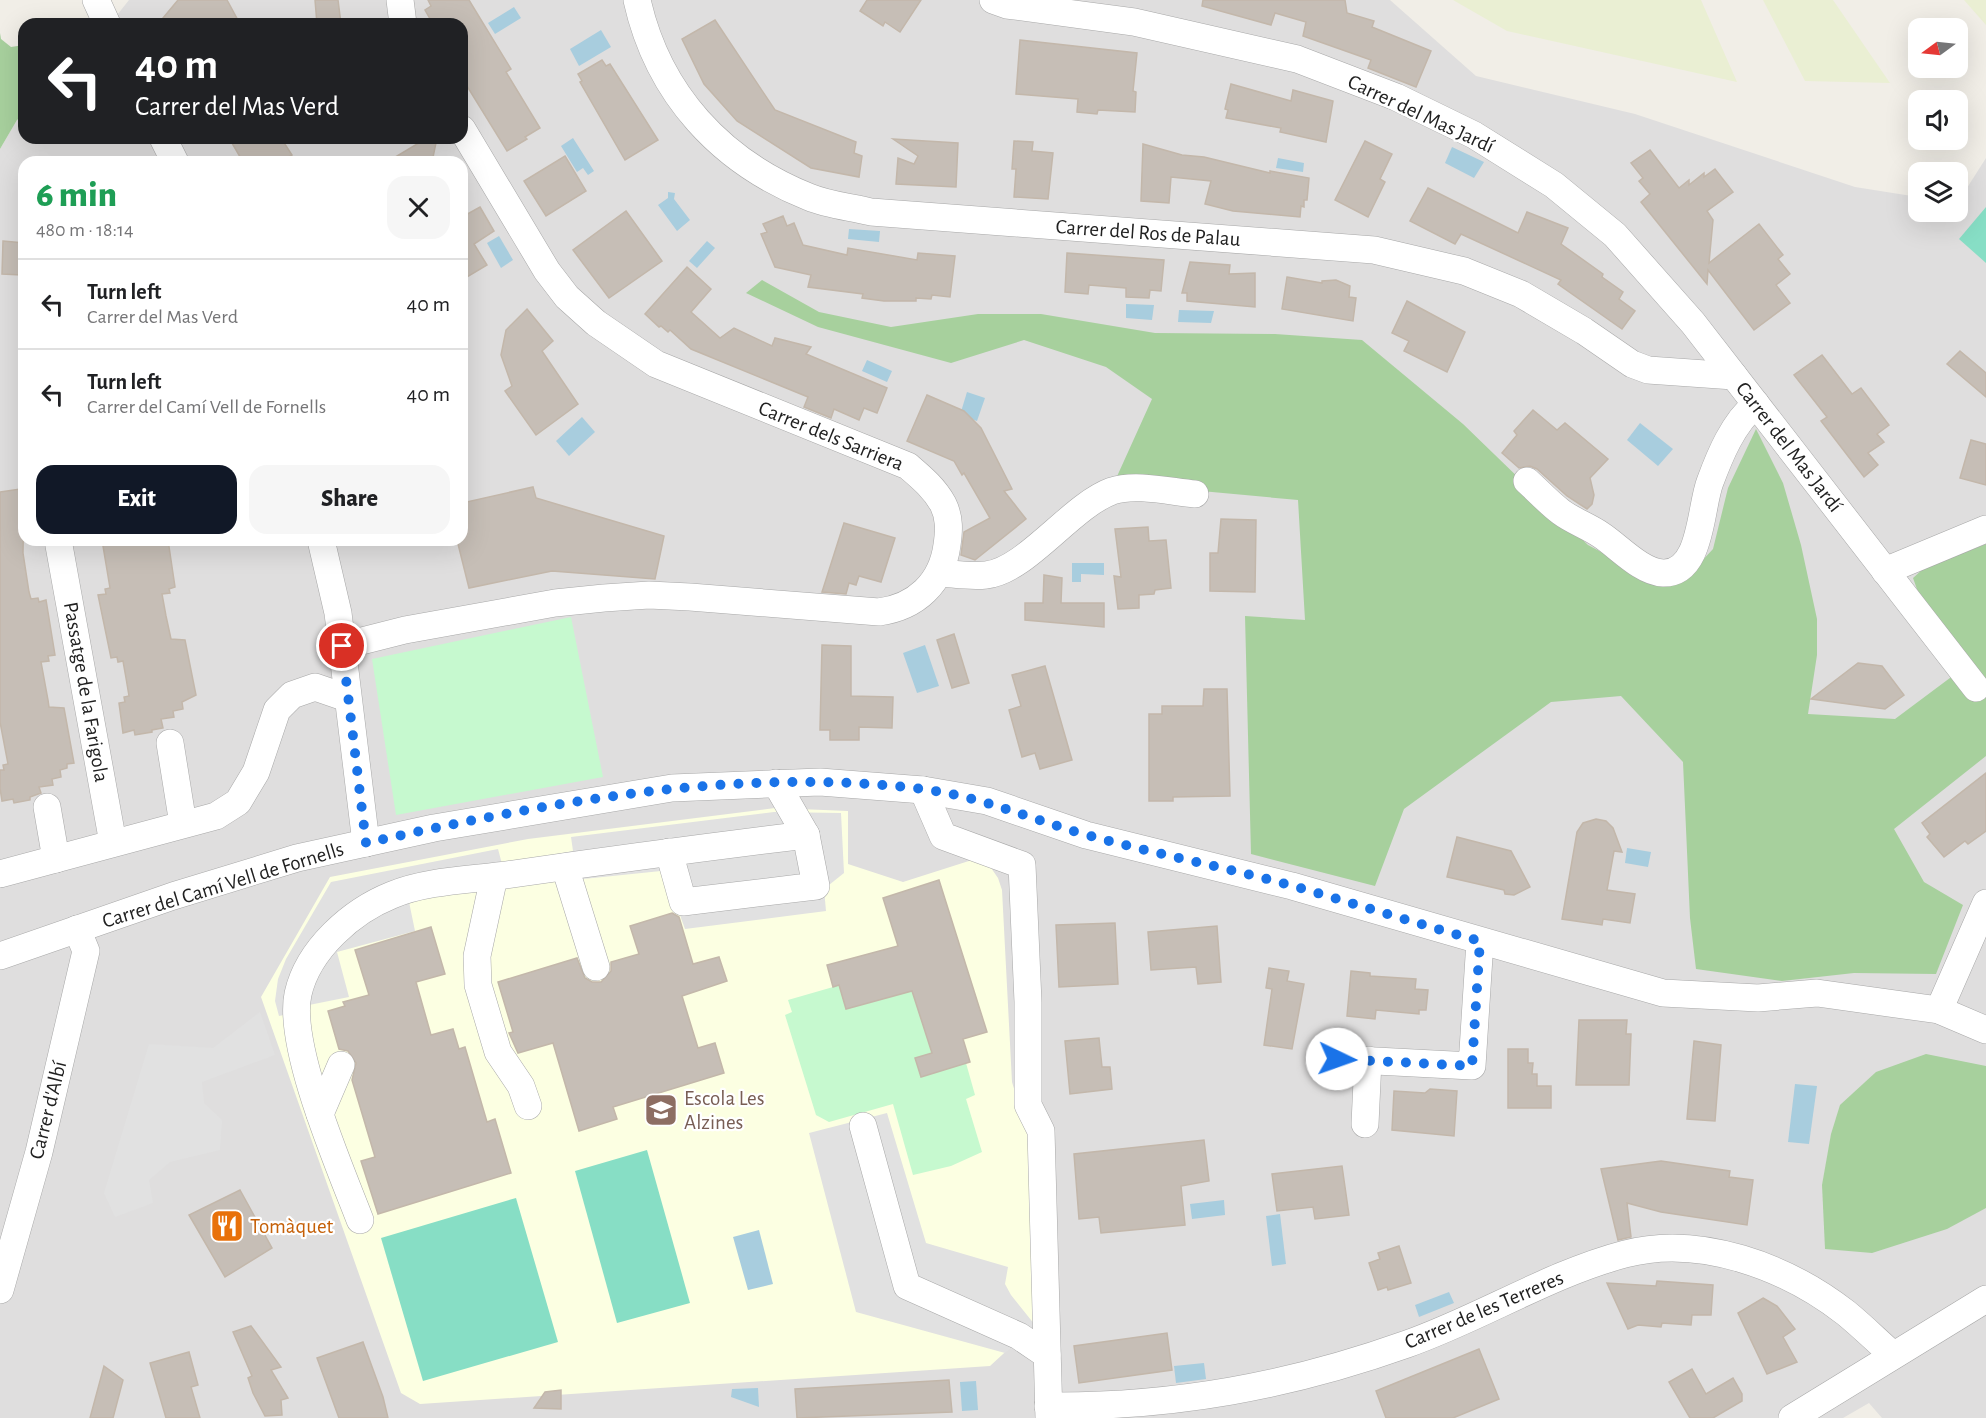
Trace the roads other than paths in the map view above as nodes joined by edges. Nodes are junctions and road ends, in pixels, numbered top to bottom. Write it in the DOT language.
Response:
graph roads {
  1 [pos="96,0"];
  2 [pos="400,0"];
  3 [pos="637,0"];
  4 [pos="993,0"];
  5 [pos="105,18"];
  6 [pos="402,18"];
  7 [pos="468,139"];
  8 [pos="1734,376"];
  9 [pos="1756,404"];
  10 [pos="1527,481"];
  11 [pos="1195,494"];
  12 [pos="1986,529"];
  13 [pos="59,546"];
  14 [pos="322,546"];
  15 [pos="1885,571"];
  16 [pos="940,573"];
  17 [pos="342,646"];
  18 [pos="1976,688"];
  19 [pos="347,698"];
  20 [pos="170,743"];
  21 [pos="776,783"];
  22 [pos="923,790"];
  23 [pos="47,807"];
  24 [pos="183,825"];
  25 [pos="806,836"];
  26 [pos="113,843"];
  27 [pos="366,843"];
  28 [pos="669,852"];
  29 [pos="56,859"];
  30 [pos="565,867"];
  31 [pos="0,874"];
  32 [pos="494,877"];
  33 [pos="1986,903"];
  34 [pos="77,929"];
  35 [pos="1480,941"];
  36 [pos="0,956"];
  37 [pos="596,967"];
  38 [pos="1939,1010"];
  39 [pos="1986,1030"];
  40 [pos="1337,1059"];
  41 [pos="1368,1060"];
  42 [pos="341,1065"];
  43 [pos="528,1106"];
  44 [pos="320,1114"];
  45 [pos="1365,1124"];
  46 [pos="863,1126"];
  47 [pos="360,1220"];
  48 [pos="6,1251"];
  49 [pos="0,1290"];
  50 [pos="1986,1299"];
  51 [pos="1047,1355"];
  52 [pos="1893,1355"];
  53 [pos="1048,1412"];
  54 [pos="1792,1418"];
  1 -- 5 [label="street"];
  2 -- 6 [label="street"];
  3 -- 8 [label="street, Carrer del Ros de Palau"];
  4 -- 8 [label="street, Carrer del Mas Jardí"];
  7 -- 16 [label="street, Carrer dels Sarriera"];
  8 -- 9 [label="street, Carrer del Mas Jardí"];
  9 -- 10 [label="street"];
  9 -- 15 [label="street, Carrer del Mas Jardí"];
  11 -- 16 [label="street"];
  12 -- 15 [label="street"];
  13 -- 26 [label="street, Passatge de la Farigola"];
  14 -- 17 [label="street"];
  15 -- 18 [label="street, Carrer del Mas Jardí"];
  16 -- 17 [label="street, Carrer dels Sarriera"];
  17 -- 19 [label="street"];
  19 -- 24 [label="street"];
  19 -- 27 [label="street"];
  20 -- 24 [label="street"];
  21 -- 22 [label="street, Carrer del Camí Vell de Fornells"];
  21 -- 25 [label="street"];
  21 -- 27 [label="street, Carrer del Camí Vell de Fornells"];
  22 -- 35 [label="street, Carrer del Camí Vell de Fornells"];
  22 -- 51 [label="street"];
  23 -- 29 [label="street"];
  24 -- 26 [label="street"];
  25 -- 28 [label="street"];
  25 -- 28 [label="street"];
  26 -- 29 [label="street"];
  27 -- 34 [label="street, Carrer del Camí Vell de Fornells"];
  28 -- 30 [label="street"];
  29 -- 31 [label="street"];
  30 -- 32 [label="street"];
  30 -- 37 [label="street"];
  32 -- 43 [label="street"];
  32 -- 44 [label="street"];
  33 -- 38 [label="street"];
  34 -- 36 [label="street, Carrer del Camí Vell de Fornells"];
  34 -- 48 [label="street, Carrer d'Albí"];
  35 -- 38 [label="street, Carrer del Camí Vell de Fornells"];
  35 -- 41 [label="street"];
  38 -- 39 [label="street, Carrer del Camí Vell de Fornells"];
  40 -- 41 [label="street"];
  41 -- 45 [label="street"];
  42 -- 44 [label="street"];
  44 -- 47 [label="street"];
  46 -- 51 [label="street"];
  48 -- 49 [label="street, Carrer d'Albí"];
  50 -- 52 [label="street"];
  51 -- 53 [label="street"];
  52 -- 53 [label="street, Carrer de les Terreres"];
  52 -- 54 [label="street"];
}
